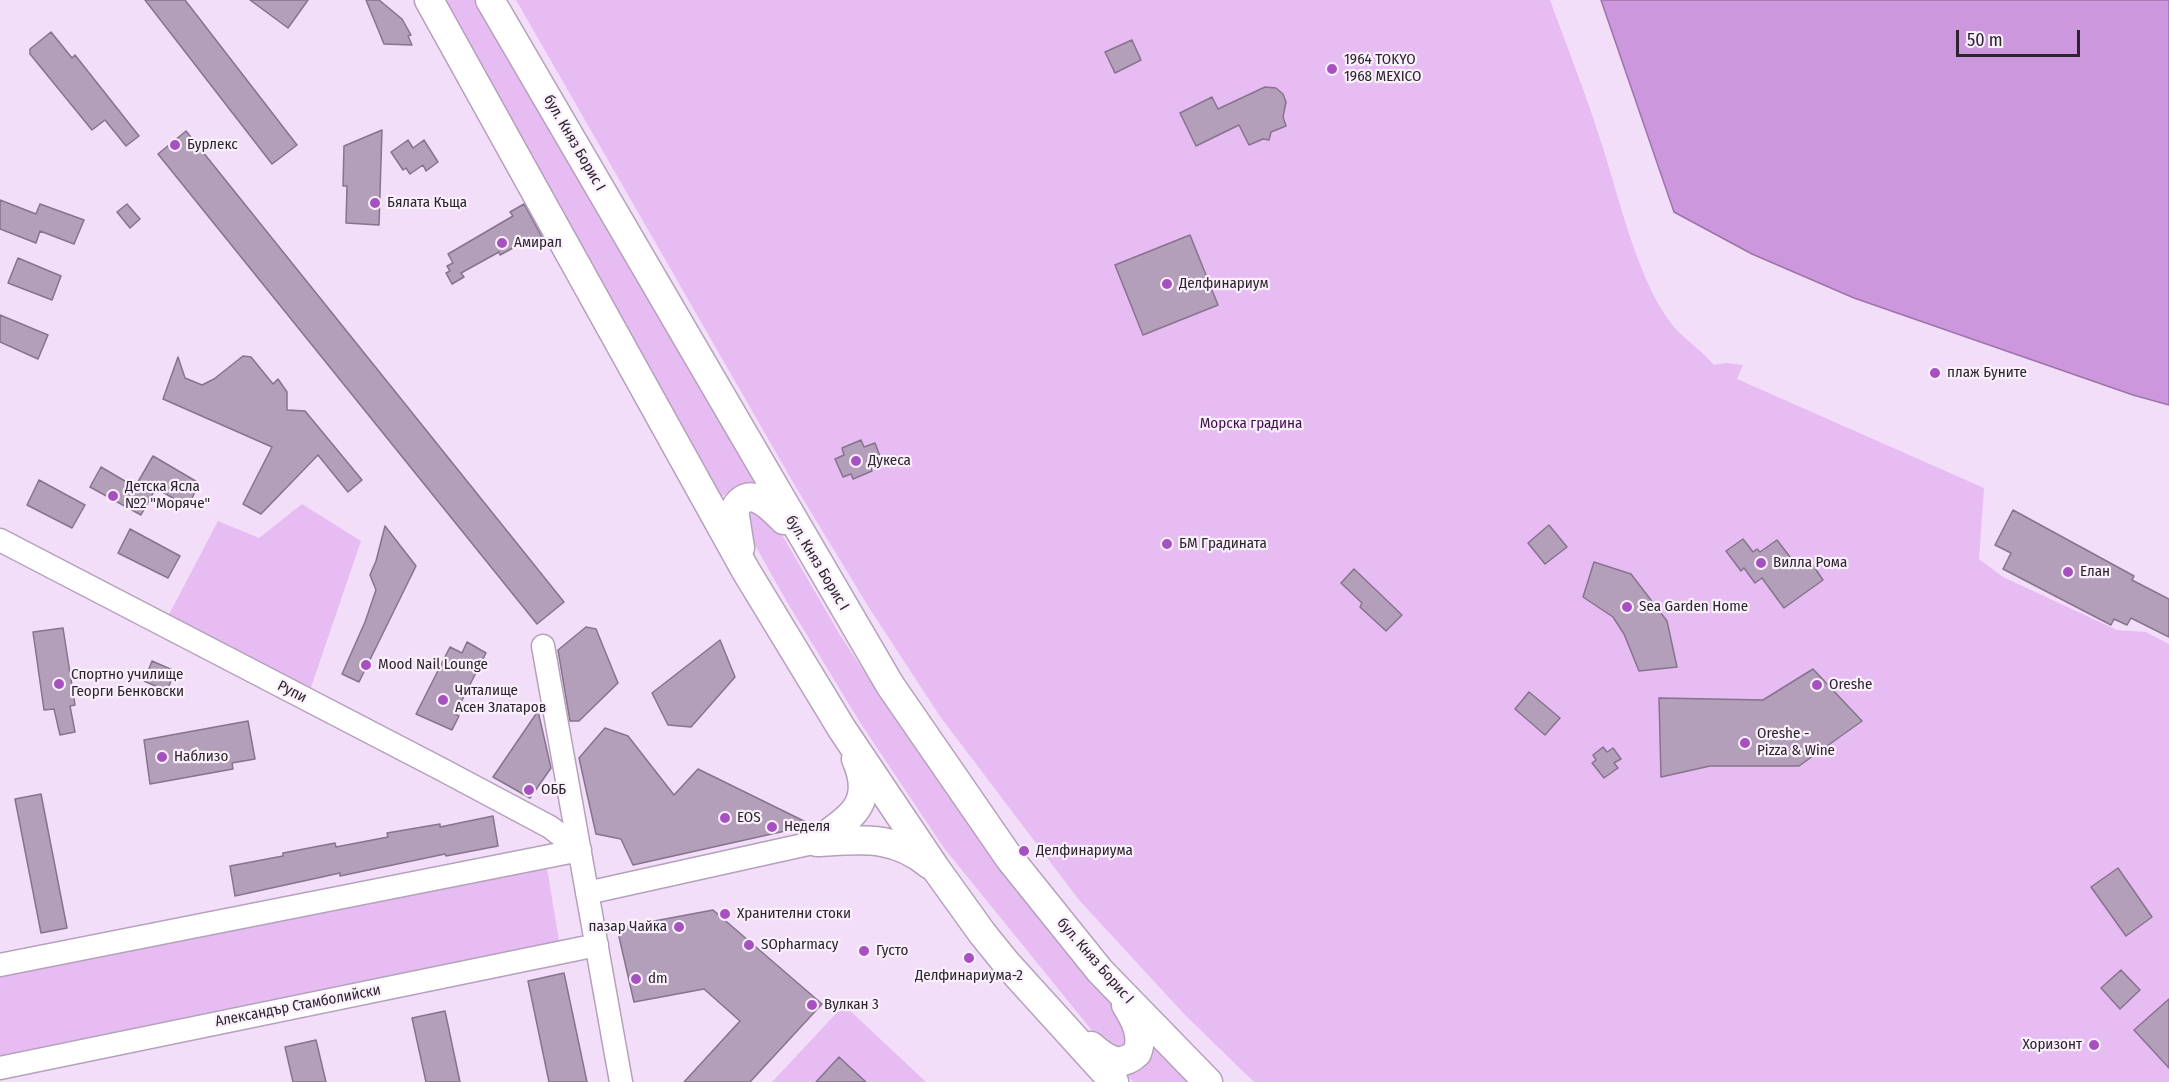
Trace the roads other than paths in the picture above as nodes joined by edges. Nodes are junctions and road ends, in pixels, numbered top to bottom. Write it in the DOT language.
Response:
graph roads {
  1 [pos="429,0"];
  2 [pos="490,0"];
  3 [pos="0,540"];
  4 [pos="804,541"];
  5 [pos="746,571"];
  6 [pos="543,646"];
  7 [pos="842,729"];
  8 [pos="817,842"];
  9 [pos="579,850"];
  10 [pos="936,869"];
  11 [pos="587,893"];
  12 [pos="597,945"];
  13 [pos="0,965"];
  14 [pos="1101,971"];
  15 [pos="1050,1011"];
  16 [pos="0,1068"];
  17 [pos="621,1082"];
  18 [pos="1114,1082"];
  19 [pos="1208,1082"];
  1 -- 5 [label="main road"];
  2 -- 4 [label="main road, бул. Княз Борис I"];
  3 -- 9 [label="street, Рупи"];
  4 -- 5 [label="main road"];
  4 -- 14 [label="main road, бул. Княз Борис I"];
  5 -- 7 [label="main road"];
  6 -- 9 [label="street"];
  7 -- 8 [label="main road"];
  7 -- 10 [label="main road"];
  8 -- 10 [label="main road"];
  8 -- 11 [label="street"];
  9 -- 11 [label="street"];
  9 -- 13 [label="street"];
  10 -- 15 [label="main road"];
  11 -- 12 [label="street"];
  12 -- 16 [label="street, Александър Стамболийски"];
  12 -- 17 [label="street"];
  14 -- 15 [label="main road"];
  14 -- 19 [label="main road, бул. Княз Борис I"];
  15 -- 18 [label="main road"];
}
